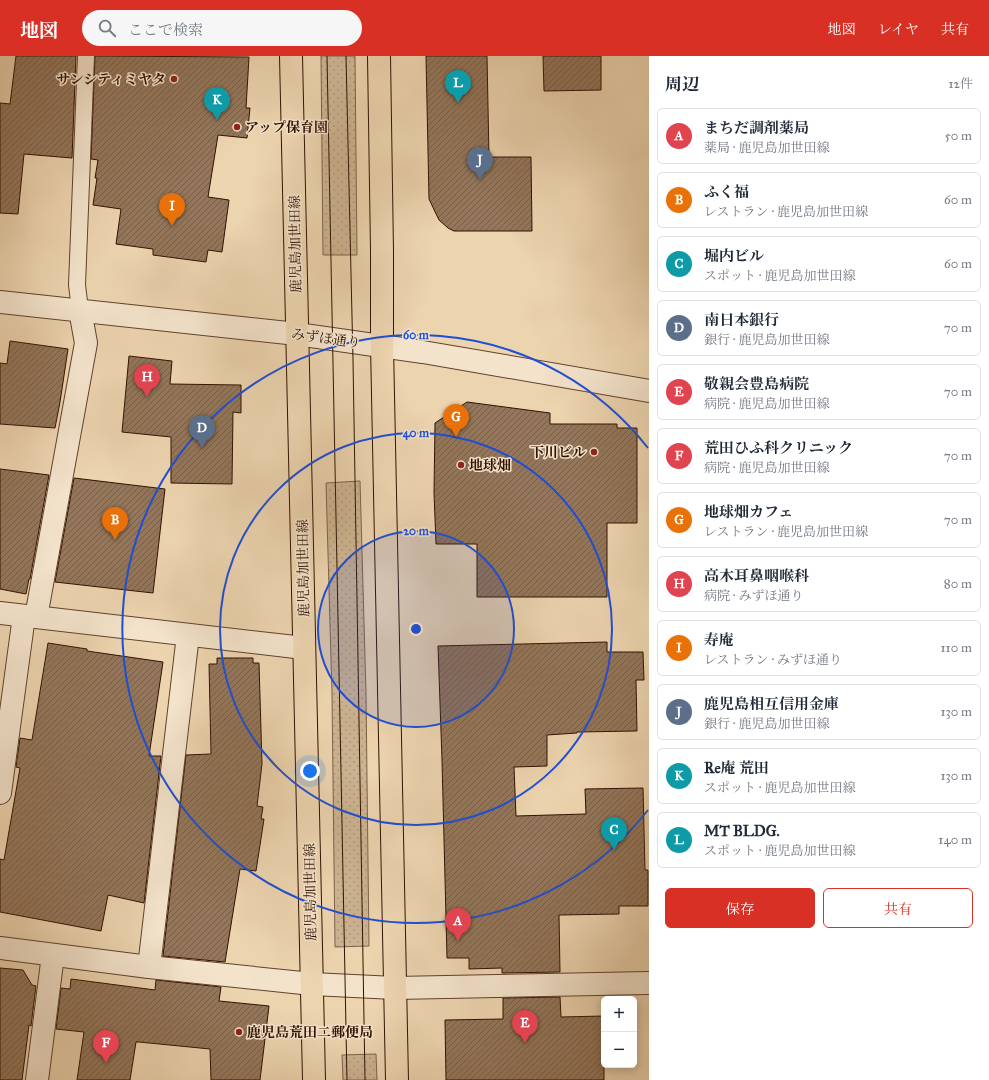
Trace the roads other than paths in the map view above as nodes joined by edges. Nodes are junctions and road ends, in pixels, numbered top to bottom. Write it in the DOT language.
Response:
graph roads {
  1 [pos="86,56"];
  2 [pos="291,56"];
  3 [pos="379,56"];
  4 [pos="0,302"];
  5 [pos="80,310"];
  6 [pos="297,334"];
  7 [pos="382,346"];
  8 [pos="649,391"];
  9 [pos="0,613"];
  10 [pos="30,616"];
  11 [pos="188,635"];
  12 [pos="304,648"];
  13 [pos="0,793"];
  14 [pos="0,948"];
  15 [pos="53,955"];
  16 [pos="149,967"];
  17 [pos="649,983"];
  18 [pos="312,984"];
  19 [pos="395,988"];
  20 [pos="37,1080"];
  21 [pos="314,1080"];
  22 [pos="397,1080"];
  1 -- 5 [label="lane"];
  2 -- 6 [label="main road, 鹿児島加世田線"];
  3 -- 7 [label="main road"];
  4 -- 5 [label="street, みずほ通り"];
  5 -- 6 [label="street, みずほ通り"];
  5 -- 10 [label="street"];
  6 -- 7 [label="street, みずほ通り"];
  6 -- 12 [label="main road, 鹿児島加世田線"];
  7 -- 8 [label="street, みずほ通り"];
  7 -- 19 [label="main road"];
  9 -- 10 [label="street"];
  10 -- 11 [label="street"];
  10 -- 13 [label="street"];
  11 -- 12 [label="street"];
  11 -- 16 [label="street"];
  12 -- 18 [label="main road, 鹿児島加世田線"];
  14 -- 15 [label="street"];
  15 -- 16 [label="street"];
  15 -- 20 [label="street"];
  16 -- 18 [label="street"];
  17 -- 19 [label="street"];
  18 -- 19 [label="street"];
  18 -- 21 [label="main road, 鹿児島加世田線"];
  19 -- 22 [label="main road"];
}
